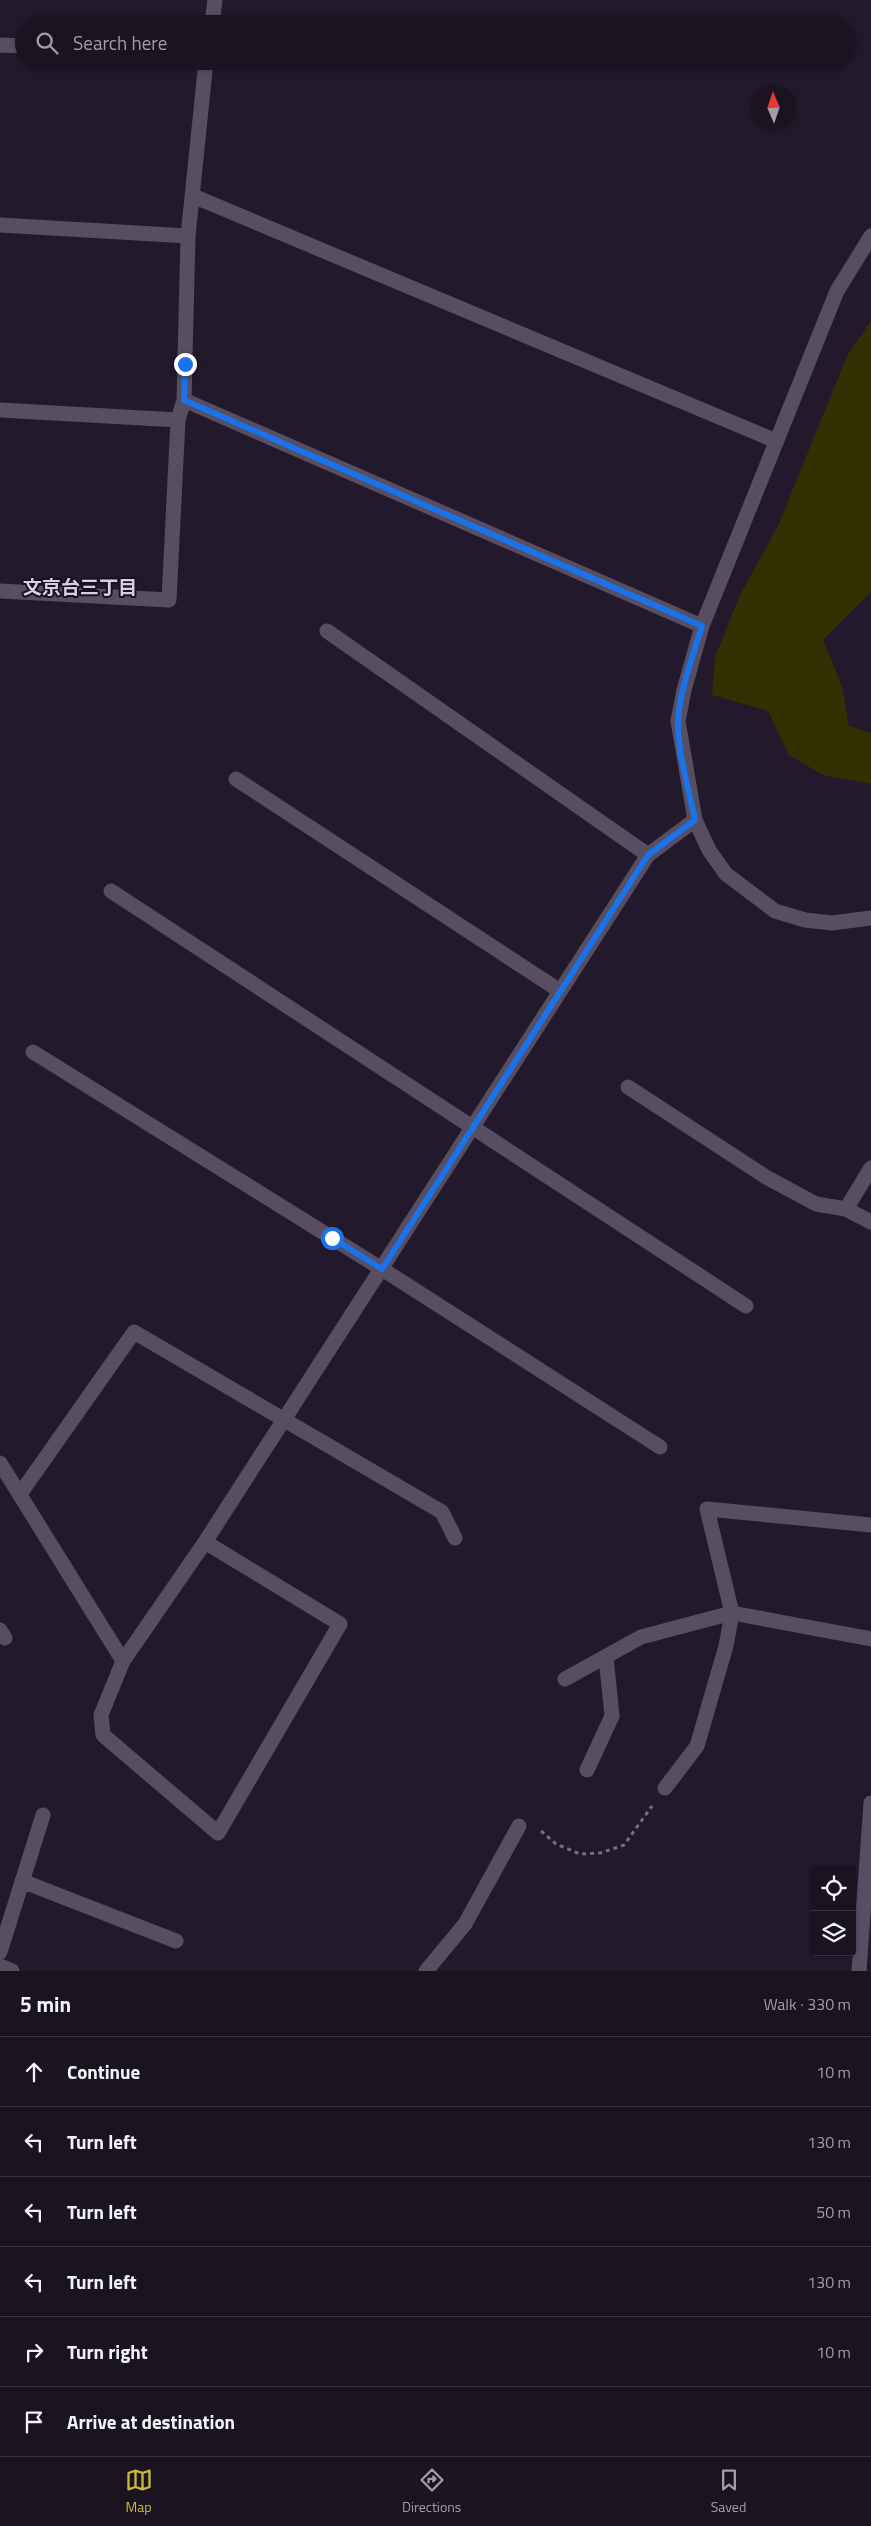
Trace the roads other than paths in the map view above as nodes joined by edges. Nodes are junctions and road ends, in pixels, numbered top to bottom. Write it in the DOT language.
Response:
graph roads {
  1 [pos="215,0"];
  2 [pos="213,15"];
  3 [pos="0,45"];
  4 [pos="15,46"];
  5 [pos="205,70"];
  6 [pos="192,196"];
  7 [pos="0,225"];
  8 [pos="188,236"];
  9 [pos="871,236"];
  10 [pos="184,400"];
  11 [pos="0,410"];
  12 [pos="178,420"];
  13 [pos="776,441"];
  14 [pos="0,591"];
  15 [pos="702,626"];
  16 [pos="327,631"];
  17 [pos="236,779"];
  18 [pos="695,820"];
  19 [pos="648,855"];
  20 [pos="111,891"];
  21 [pos="871,918"];
  22 [pos="560,991"];
  23 [pos="32,1052"];
  24 [pos="628,1087"];
  25 [pos="473,1127"];
  26 [pos="871,1168"];
  27 [pos="846,1209"];
  28 [pos="871,1222"];
  29 [pos="382,1269"];
  30 [pos="746,1306"];
  31 [pos="284,1420"];
  32 [pos="660,1447"];
  33 [pos="0,1463"];
  34 [pos="20,1494"];
  35 [pos="871,1526"];
  36 [pos="454,1538"];
  37 [pos="205,1542"];
  38 [pos="732,1613"];
  39 [pos="871,1639"];
  40 [pos="606,1656"];
  41 [pos="122,1661"];
  42 [pos="565,1680"];
  43 [pos="587,1770"];
  44 [pos="665,1788"];
  45 [pos="871,1803"];
  46 [pos="43,1815"];
  47 [pos="519,1826"];
  48 [pos="22,1881"];
  49 [pos="176,1942"];
  50 [pos="0,1952"];
  51 [pos="0,1966"];
  52 [pos="12,1971"];
  53 [pos="426,1971"];
  54 [pos="859,1971"];
  1 -- 2 [label="street"];
  3 -- 4 [label="street"];
  5 -- 6 [label="street"];
  6 -- 8 [label="street"];
  6 -- 13 [label="street"];
  7 -- 8 [label="street"];
  8 -- 10 [label="street"];
  9 -- 13 [label="street"];
  10 -- 12 [label="street"];
  10 -- 15 [label="street"];
  11 -- 12 [label="street"];
  12 -- 14 [label="street"];
  13 -- 15 [label="street"];
  15 -- 18 [label="street"];
  16 -- 19 [label="street"];
  17 -- 22 [label="street"];
  18 -- 19 [label="street"];
  18 -- 21 [label="street"];
  19 -- 22 [label="street"];
  20 -- 25 [label="street"];
  22 -- 25 [label="street"];
  23 -- 29 [label="street"];
  24 -- 27 [label="street"];
  25 -- 29 [label="street"];
  25 -- 30 [label="street"];
  26 -- 27 [label="street"];
  27 -- 28 [label="street"];
  29 -- 31 [label="street"];
  29 -- 32 [label="street"];
  31 -- 34 [label="street"];
  31 -- 36 [label="street"];
  31 -- 37 [label="street"];
  33 -- 34 [label="street"];
  34 -- 41 [label="street"];
  35 -- 38 [label="street"];
  37 -- 41 [label="street"];
  37 -- 41 [label="street"];
  38 -- 39 [label="street"];
  38 -- 40 [label="street"];
  38 -- 44 [label="street"];
  40 -- 42 [label="street"];
  40 -- 43 [label="street"];
  45 -- 54 [label="street"];
  46 -- 48 [label="street"];
  47 -- 53 [label="street"];
  48 -- 49 [label="street"];
  48 -- 50 [label="street"];
  51 -- 52 [label="street"];
}
